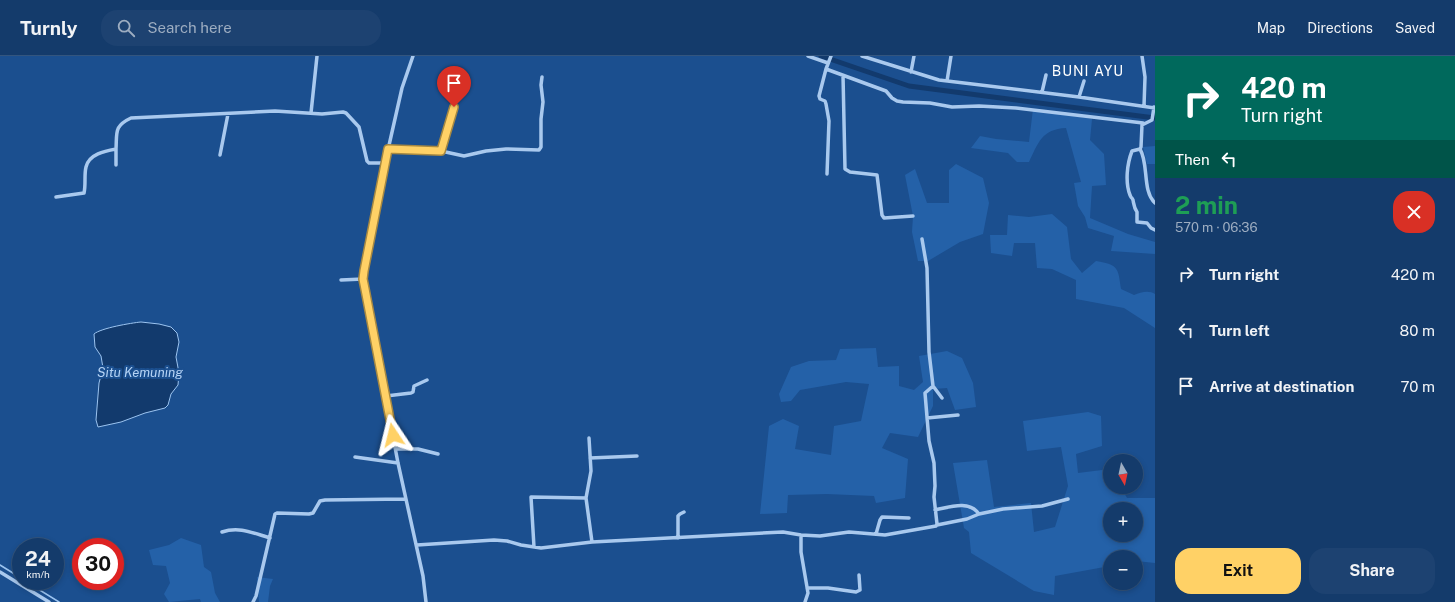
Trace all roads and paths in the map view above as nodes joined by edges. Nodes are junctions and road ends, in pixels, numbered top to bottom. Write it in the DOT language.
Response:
graph roads {
  1 [pos="316,56"];
  2 [pos="414,56"];
  3 [pos="808,56"];
  4 [pos="862,56"];
  5 [pos="914,56"];
  6 [pos="951,56"];
  7 [pos="1142,56"];
  8 [pos="830,60"];
  9 [pos="826,69"];
  10 [pos="911,72"];
  11 [pos="843,75"];
  12 [pos="1046,75"];
  13 [pos="542,76"];
  14 [pos="947,81"];
  15 [pos="1084,81"];
  16 [pos="1042,92"];
  17 [pos="1079,97"];
  18 [pos="1144,106"];
  19 [pos="454,107"];
  20 [pos="1154,108"];
  21 [pos="311,113"];
  22 [pos="228,114"];
  23 [pos="1143,123"];
  24 [pos="388,149"];
  25 [pos="1140,149"];
  26 [pos="116,150"];
  27 [pos="441,151"];
  28 [pos="220,155"];
  29 [pos="385,163"];
  30 [pos="116,165"];
  31 [pos="828,174"];
  32 [pos="56,198"];
  33 [pos="1155,203"];
  34 [pos="913,216"];
  35 [pos="1155,230"];
  36 [pos="922,239"];
  37 [pos="363,279"];
  38 [pos="341,280"];
  39 [pos="427,380"];
  40 [pos="933,386"];
  41 [pos="386,396"];
  42 [pos="942,398"];
  43 [pos="958,414"];
  44 [pos="928,418"];
  45 [pos="589,438"];
  46 [pos="396,448"];
  47 [pos="438,454"];
  48 [pos="637,456"];
  49 [pos="355,457"];
  50 [pos="590,458"];
  51 [pos="398,463"];
  52 [pos="586,498"];
  53 [pos="406,499"];
  54 [pos="1068,499"];
  55 [pos="935,510"];
  56 [pos="684,512"];
  57 [pos="979,514"];
  58 [pos="909,518"];
  59 [pos="937,525"];
  60 [pos="222,532"];
  61 [pos="876,534"];
  62 [pos="800,535"];
  63 [pos="270,538"];
  64 [pos="678,538"];
  65 [pos="592,542"];
  66 [pos="417,545"];
  67 [pos="534,547"];
  68 [pos="0,572"];
  69 [pos="859,575"];
  70 [pos="807,588"];
  71 [pos="49,602"];
  72 [pos="253,602"];
  73 [pos="426,602"];
  74 [pos="805,602"];
  1 -- 21 [label="street"];
  2 -- 24 [label="street"];
  3 -- 8 [label="street"];
  4 -- 10 [label="street"];
  5 -- 10 [label="street"];
  6 -- 14 [label="street"];
  7 -- 18 [label="street"];
  8 -- 9 [label="street"];
  9 -- 11 [label="street"];
  9 -- 31 [label="street"];
  10 -- 14 [label="street"];
  11 -- 23 [label="street"];
  11 -- 34 [label="street"];
  12 -- 16 [label="street"];
  13 -- 27 [label="street"];
  14 -- 16 [label="street"];
  15 -- 17 [label="street"];
  16 -- 17 [label="street"];
  17 -- 18 [label="street"];
  18 -- 20 [label="street"];
  19 -- 27 [label="street"];
  20 -- 23 [label="street"];
  21 -- 22 [label="street"];
  21 -- 29 [label="street"];
  22 -- 26 [label="street"];
  22 -- 28 [label="street"];
  23 -- 25 [label="street"];
  24 -- 27 [label="street"];
  24 -- 29 [label="street"];
  25 -- 33 [label="street"];
  25 -- 35 [label="street"];
  26 -- 30 [label="street"];
  26 -- 32 [label="street"];
  29 -- 37 [label="street"];
  36 -- 40 [label="street"];
  37 -- 38 [label="street"];
  37 -- 41 [label="street"];
  39 -- 41 [label="street"];
  40 -- 42 [label="street"];
  40 -- 44 [label="street"];
  41 -- 46 [label="street"];
  43 -- 44 [label="street"];
  44 -- 55 [label="street"];
  45 -- 50 [label="street"];
  46 -- 47 [label="street"];
  46 -- 51 [label="street"];
  48 -- 50 [label="street"];
  49 -- 51 [label="street"];
  50 -- 52 [label="street"];
  51 -- 53 [label="street"];
  52 -- 65 [label="street"];
  52 -- 67 [label="street"];
  53 -- 63 [label="street"];
  53 -- 66 [label="street"];
  54 -- 57 [label="street"];
  55 -- 57 [label="street"];
  55 -- 59 [label="street"];
  56 -- 64 [label="street"];
  57 -- 59 [label="street"];
  58 -- 61 [label="street"];
  59 -- 61 [label="street"];
  60 -- 63 [label="street"];
  61 -- 62 [label="street"];
  62 -- 64 [label="street"];
  62 -- 70 [label="street"];
  63 -- 72 [label="street"];
  64 -- 65 [label="street"];
  65 -- 67 [label="street"];
  66 -- 67 [label="street"];
  66 -- 73 [label="street"];
  68 -- 71 [label="street"];
  69 -- 70 [label="street"];
  70 -- 74 [label="street"];
}
